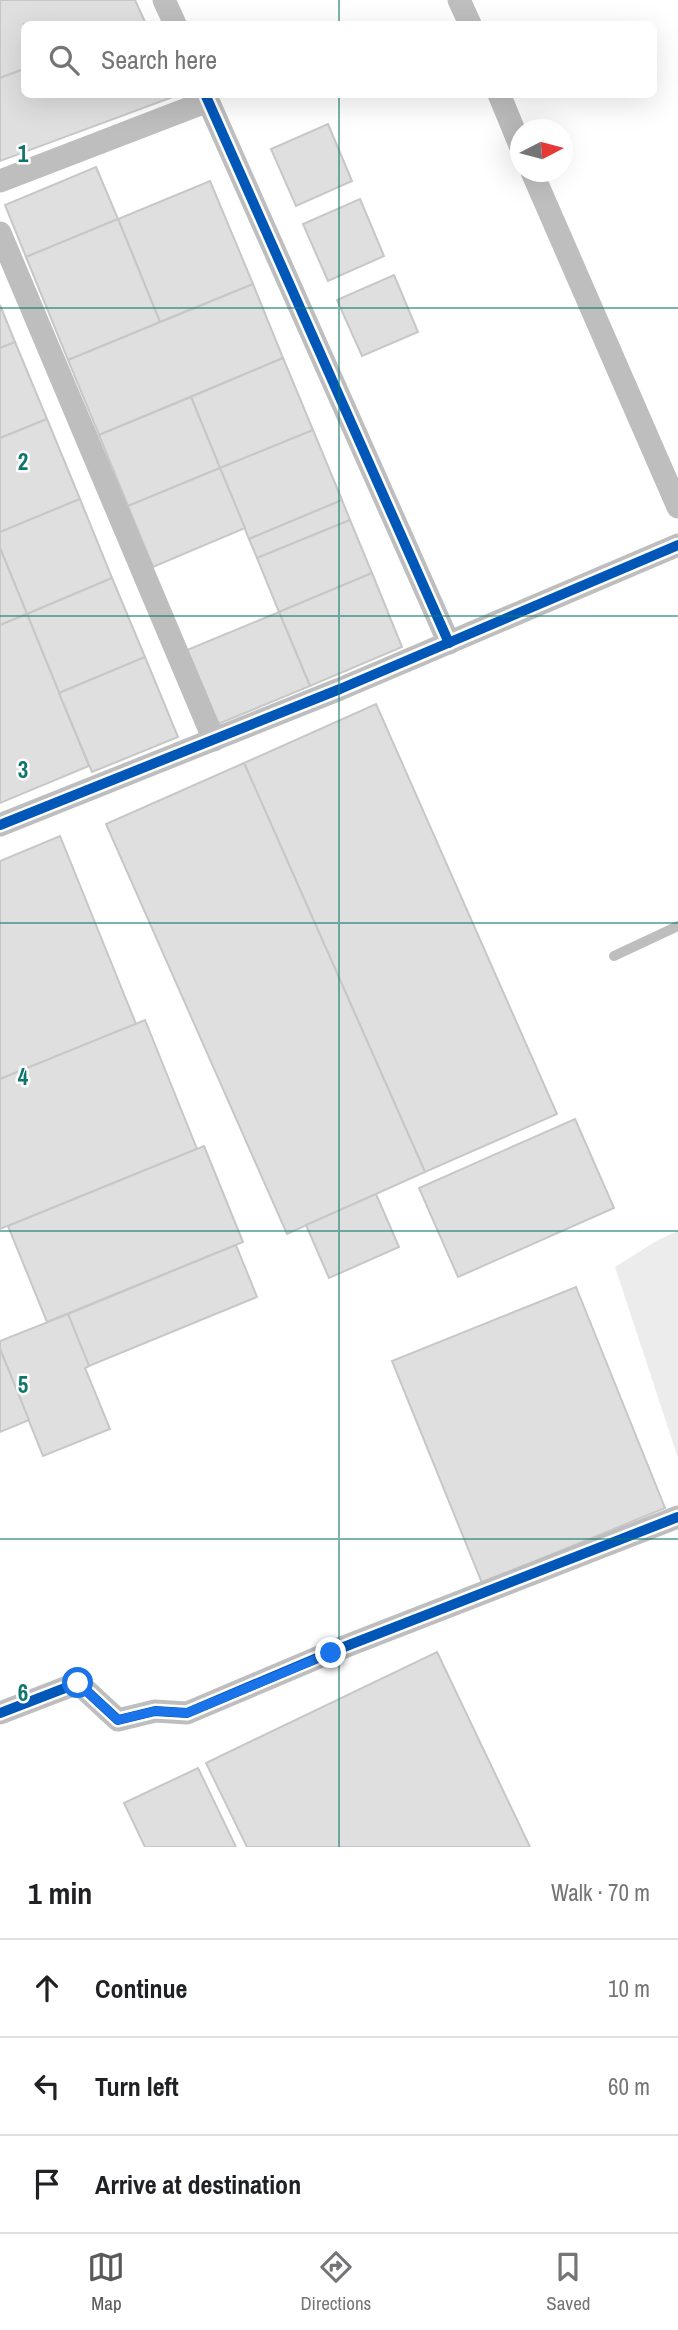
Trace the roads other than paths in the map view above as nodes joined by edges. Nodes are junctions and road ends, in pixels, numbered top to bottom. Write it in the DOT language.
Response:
graph roads {
  1 [pos="164,0"];
  2 [pos="459,0"];
  3 [pos="174,21"];
  4 [pos="469,21"];
  5 [pos="206,98"];
  6 [pos="501,98"];
  7 [pos="510,121"];
  8 [pos="0,181"];
  9 [pos="536,182"];
  10 [pos="0,233"];
  11 [pos="678,507"];
  12 [pos="678,545"];
  13 [pos="449,643"];
  14 [pos="214,740"];
  15 [pos="0,825"];
  16 [pos="678,926"];
  17 [pos="614,956"];
  18 [pos="678,1517"];
  19 [pos="0,1713"];
  1 -- 3 [label="street"];
  2 -- 4 [label="street"];
  5 -- 8 [label="street"];
  5 -- 13 [label="street"];
  6 -- 7 [label="street"];
  9 -- 11 [label="street"];
  10 -- 14 [label="street"];
  12 -- 13 [label="street"];
  13 -- 14 [label="street"];
  14 -- 15 [label="street"];
  16 -- 17 [label="lane"];
  18 -- 19 [label="street"];
}
